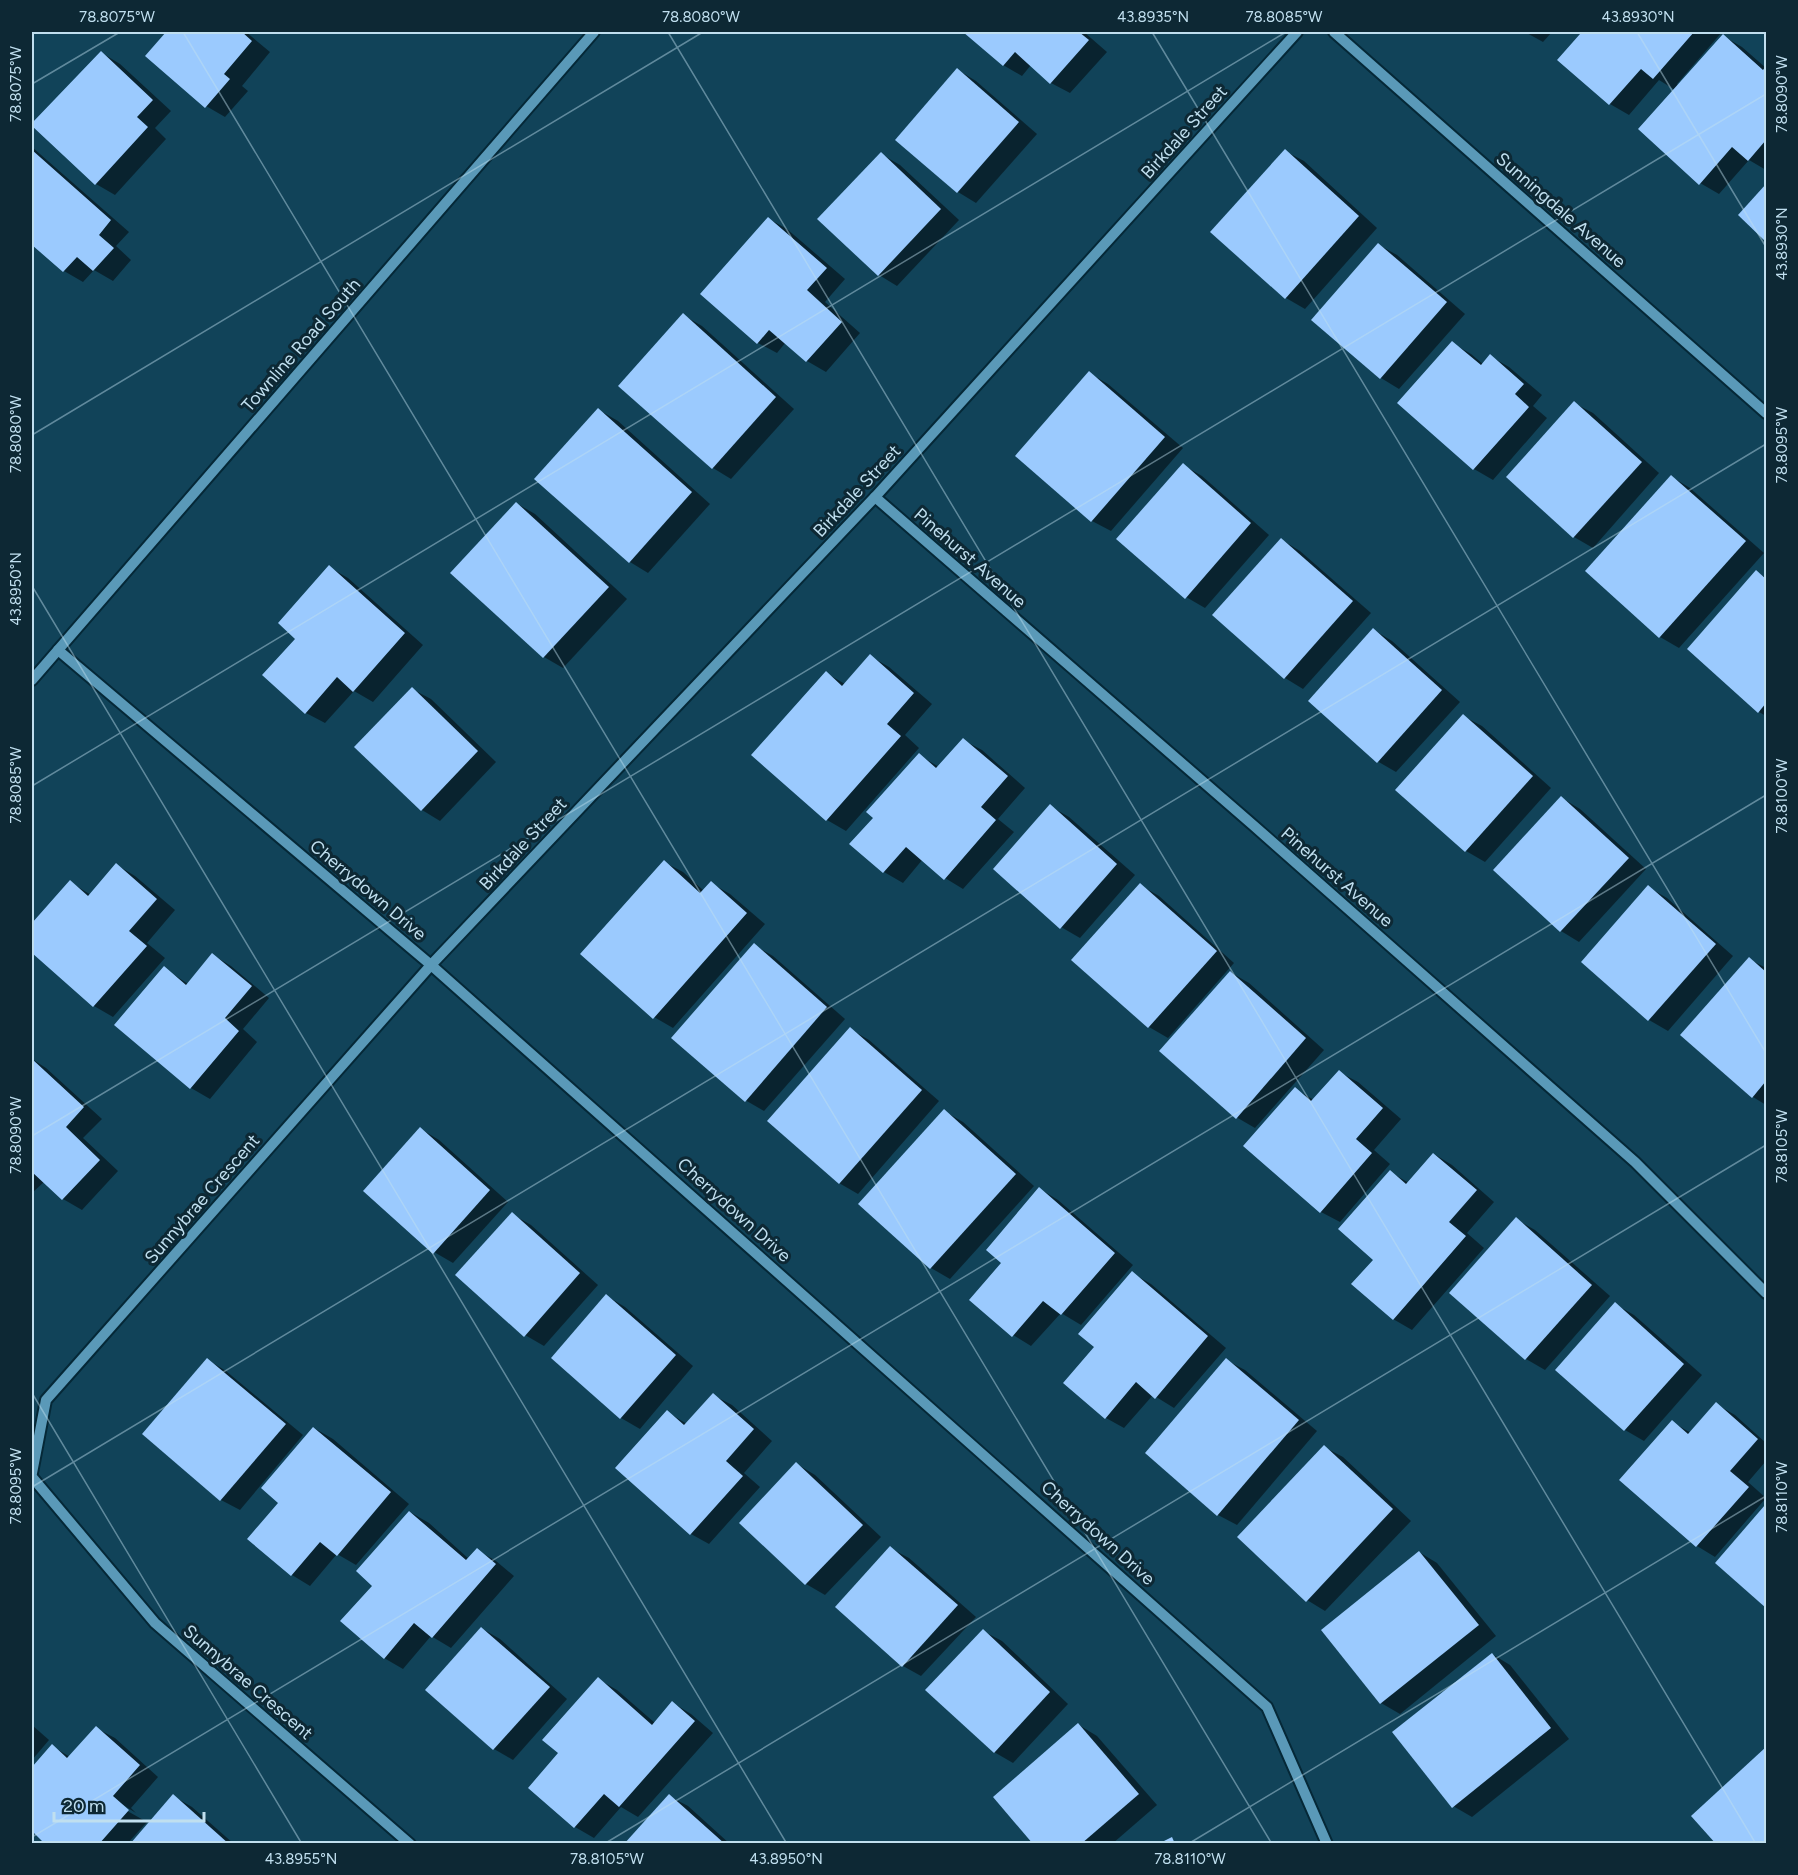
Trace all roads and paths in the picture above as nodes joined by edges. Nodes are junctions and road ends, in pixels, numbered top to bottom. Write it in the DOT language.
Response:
graph roads {
  1 [pos="594,32"];
  2 [pos="1298,32"];
  3 [pos="1334,32"];
  4 [pos="1767,413"];
  5 [pos="875,497"];
  6 [pos="58,650"];
  7 [pos="32,680"];
  8 [pos="431,964"];
  9 [pos="1767,1293"];
  10 [pos="32,1475"];
  11 [pos="410,1844"];
  12 [pos="1327,1844"];
  1 -- 6 [label="street, Townline Road South"];
  2 -- 5 [label="street, Birkdale Street"];
  3 -- 4 [label="street, Sunningdale Avenue"];
  5 -- 8 [label="street, Birkdale Street"];
  5 -- 9 [label="street, Pinehurst Avenue"];
  6 -- 7 [label="street, Townline Road South"];
  6 -- 8 [label="street, Cherrydown Drive"];
  8 -- 10 [label="street, Sunnybrae Crescent"];
  8 -- 12 [label="street, Cherrydown Drive"];
  10 -- 11 [label="street, Sunnybrae Crescent"];
}
